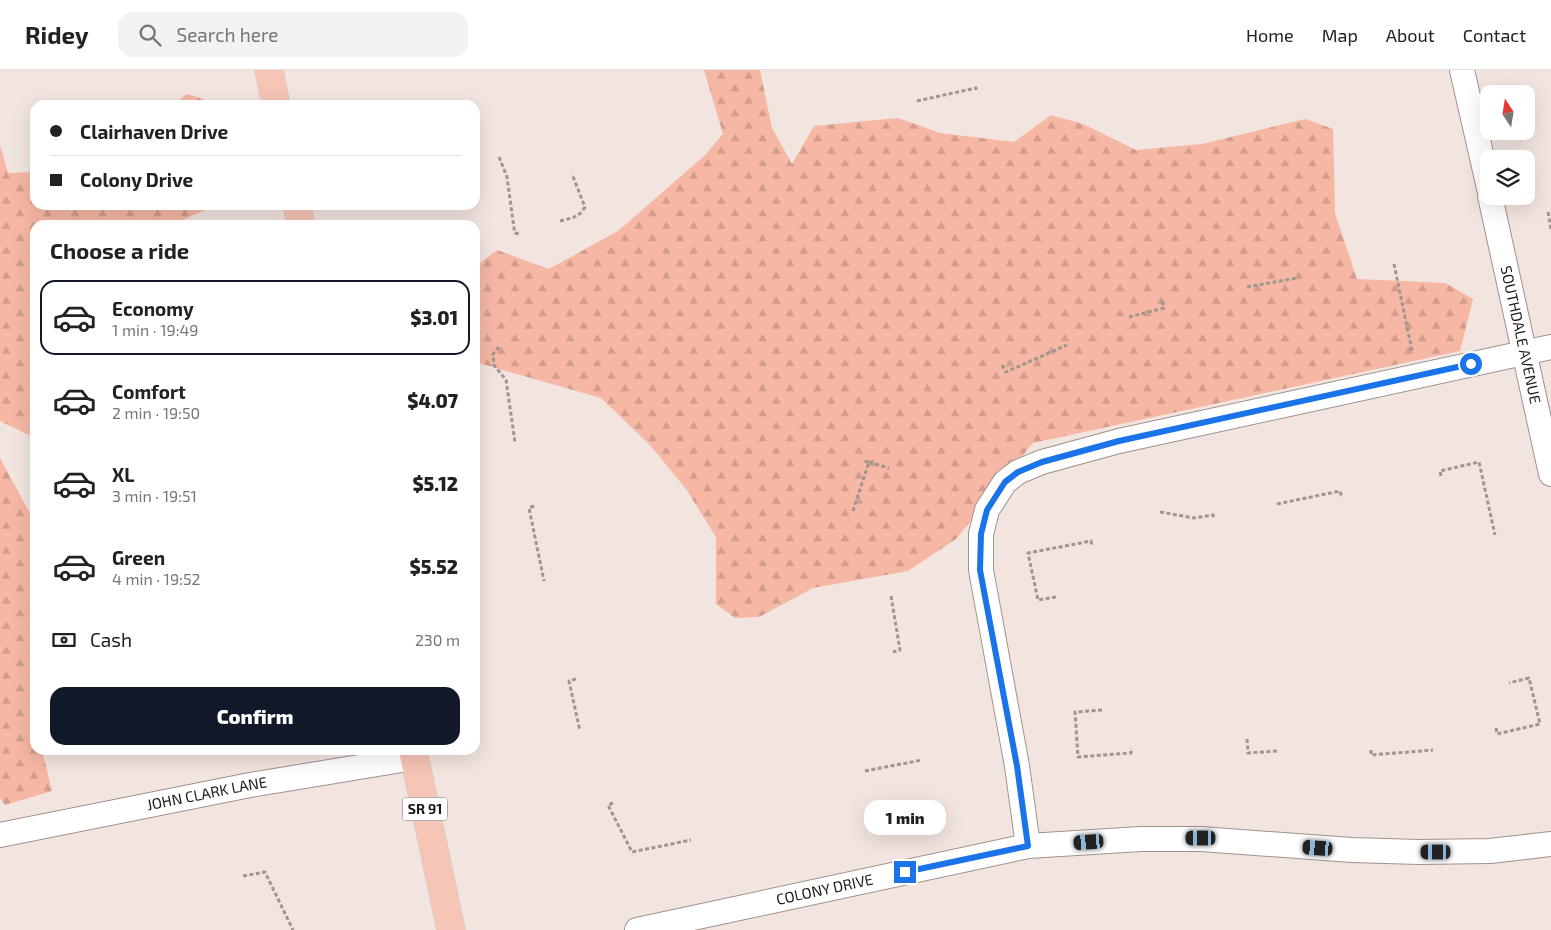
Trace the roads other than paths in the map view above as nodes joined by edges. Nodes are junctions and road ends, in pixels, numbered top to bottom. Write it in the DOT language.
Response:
graph roads {
  1 [pos="269,70"];
  2 [pos="1462,70"];
  3 [pos="275,100"];
  4 [pos="1480,150"];
  5 [pos="1492,205"];
  6 [pos="1551,347"];
  7 [pos="1525,352"];
  8 [pos="1551,474"];
  9 [pos="408,755"];
  10 [pos="413,755"];
  11 [pos="0,835"];
  12 [pos="1551,844"];
  13 [pos="1028,846"];
  14 [pos="451,930"];
  15 [pos="637,930"];
  1 -- 3 [label="main road"];
  2 -- 4 [label="street"];
  5 -- 7 [label="street, SOUTHDALE AVENUE"];
  6 -- 7 [label="street"];
  7 -- 8 [label="street, SOUTHDALE AVENUE"];
  7 -- 13 [label="street"];
  9 -- 11 [label="street, JOHN CLARK LANE"];
  10 -- 14 [label="main road, SR 91"];
  12 -- 13 [label="street, COLONY DRIVE"];
  13 -- 15 [label="street, COLONY DRIVE"];
}
